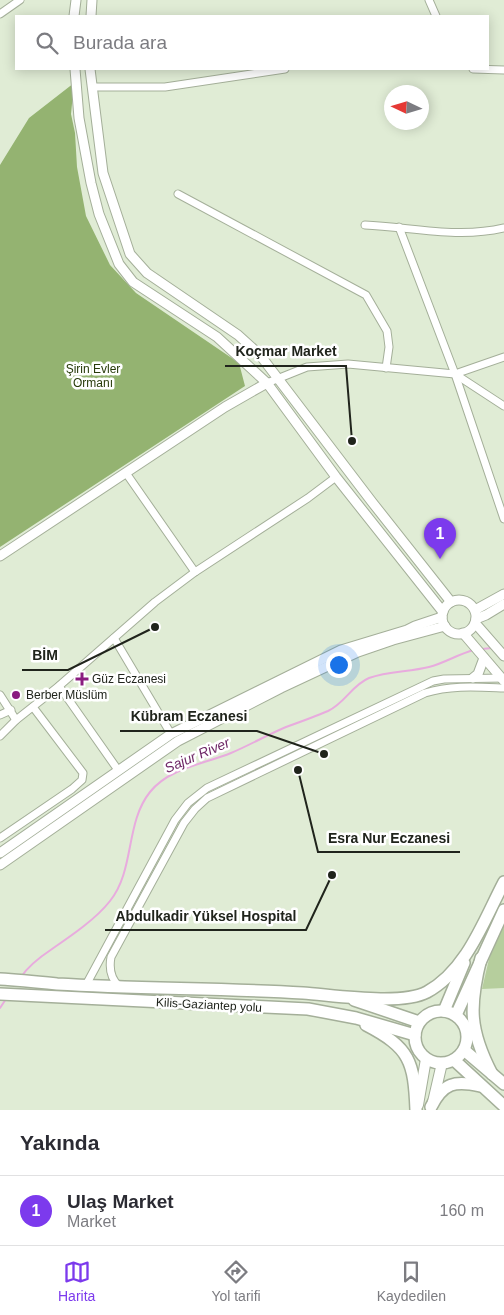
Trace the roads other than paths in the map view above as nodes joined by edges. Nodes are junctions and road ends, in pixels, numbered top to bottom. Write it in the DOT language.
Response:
graph roads {
  1 [pos="20,0"];
  2 [pos="76,0"];
  3 [pos="92,0"];
  4 [pos="429,0"];
  5 [pos="0,14"];
  6 [pos="74,15"];
  7 [pos="91,15"];
  8 [pos="436,15"];
  9 [pos="75,70"];
  10 [pos="90,70"];
  11 [pos="278,70"];
  12 [pos="489,70"];
  13 [pos="504,70"];
  14 [pos="92,87"];
  15 [pos="178,194"];
  16 [pos="365,225"];
  17 [pos="399,227"];
  18 [pos="504,228"];
  19 [pos="504,357"];
  20 [pos="386,368"];
  21 [pos="455,374"];
  22 [pos="278,378"];
  23 [pos="266,383"];
  24 [pos="504,406"];
  25 [pos="126,473"];
  26 [pos="336,477"];
  27 [pos="504,519"];
  28 [pos="0,556"];
  29 [pos="195,572"];
  30 [pos="504,594"];
  31 [pos="451,602"];
  32 [pos="504,604"];
  33 [pos="442,614"];
  34 [pos="475,618"];
  35 [pos="445,626"];
  36 [pos="463,633"];
  37 [pos="114,638"];
  38 [pos="504,656"];
  39 [pos="484,658"];
  40 [pos="473,678"];
  41 [pos="503,679"];
  42 [pos="59,686"];
  43 [pos="504,688"];
  44 [pos="0,695"];
  45 [pos="33,708"];
  46 [pos="10,710"];
  47 [pos="0,715"];
  48 [pos="16,720"];
  49 [pos="171,734"];
  50 [pos="0,736"];
  51 [pos="118,770"];
  52 [pos="178,817"];
  53 [pos="182,826"];
  54 [pos="170,830"];
  55 [pos="0,838"];
  56 [pos="0,852"];
  57 [pos="0,864"];
  58 [pos="504,882"];
  59 [pos="504,910"];
  60 [pos="474,941"];
  61 [pos="481,958"];
  62 [pos="0,979"];
  63 [pos="86,985"];
  64 [pos="118,986"];
  65 [pos="0,994"];
  66 [pos="344,997"];
  67 [pos="444,1011"];
  68 [pos="456,1015"];
  69 [pos="351,1017"];
  70 [pos="419,1022"];
  71 [pos="415,1035"];
  72 [pos="464,1050"];
  73 [pos="426,1059"];
  74 [pos="454,1060"];
  75 [pos="442,1063"];
  76 [pos="492,1074"];
  77 [pos="504,1084"];
  78 [pos="482,1086"];
  79 [pos="501,1106"];
  80 [pos="431,1108"];
  81 [pos="416,1110"];
  1 -- 5 [label="street"];
  2 -- 6 [label="street"];
  3 -- 7 [label="street"];
  4 -- 8 [label="street"];
  9 -- 23 [label="street"];
  10 -- 14 [label="street"];
  11 -- 14 [label="street"];
  12 -- 13 [label="street"];
  14 -- 22 [label="street"];
  15 -- 20 [label="street"];
  16 -- 17 [label="street"];
  17 -- 18 [label="street"];
  17 -- 21 [label="street"];
  19 -- 21 [label="street"];
  20 -- 21 [label="street"];
  20 -- 22 [label="street"];
  21 -- 24 [label="street"];
  21 -- 27 [label="street"];
  22 -- 23 [label="street"];
  22 -- 31 [label="street"];
  23 -- 25 [label="street"];
  23 -- 26 [label="street"];
  25 -- 28 [label="street"];
  25 -- 29 [label="street"];
  26 -- 29 [label="street"];
  26 -- 33 [label="street"];
  29 -- 37 [label="street"];
  30 -- 34 [label="street"];
  31 -- 33 [label="street"];
  31 -- 34 [label="street"];
  32 -- 34 [label="street"];
  33 -- 35 [label="street"];
  33 -- 49 [label="street"];
  34 -- 36 [label="street"];
  34 -- 38 [label="street"];
  35 -- 36 [label="street"];
  35 -- 57 [label="street"];
  36 -- 39 [label="street"];
  37 -- 42 [label="street"];
  37 -- 49 [label="street"];
  39 -- 40 [label="street"];
  39 -- 41 [label="street"];
  40 -- 41 [label="street"];
  40 -- 52 [label="street"];
  42 -- 45 [label="street"];
  42 -- 51 [label="street"];
  43 -- 53 [label="street"];
  44 -- 46 [label="street"];
  45 -- 48 [label="street"];
  45 -- 55 [label="street"];
  46 -- 47 [label="street"];
  46 -- 48 [label="street"];
  48 -- 50 [label="street"];
  49 -- 51 [label="street"];
  51 -- 56 [label="street"];
  52 -- 53 [label="street"];
  52 -- 54 [label="street"];
  53 -- 54 [label="street"];
  53 -- 64 [label="street"];
  54 -- 63 [label="street"];
  58 -- 60 [label="main road"];
  59 -- 61 [label="main road"];
  60 -- 66 [label="main road, Kilis-Gaziantep yolu"];
  60 -- 67 [label="main road"];
  61 -- 68 [label="main road"];
  61 -- 76 [label="main road"];
  62 -- 63 [label="main road, Kilis-Gaziantep yolu"];
  63 -- 64 [label="main road, Kilis-Gaziantep yolu"];
  64 -- 66 [label="main road, Kilis-Gaziantep yolu"];
  65 -- 69 [label="main road, Kilis-Gaziantep yolu"];
  66 -- 70 [label="main road"];
  67 -- 68 [label="main road"];
  67 -- 70 [label="main road"];
  68 -- 72 [label="main road"];
  69 -- 71 [label="main road, Kilis-Gaziantep yolu"];
  69 -- 81 [label="main road"];
  70 -- 71 [label="main road"];
  71 -- 73 [label="main road"];
  72 -- 74 [label="main road"];
  72 -- 76 [label="main road"];
  73 -- 75 [label="main road"];
  73 -- 81 [label="main road"];
  74 -- 75 [label="main road"];
  74 -- 78 [label="main road"];
  75 -- 80 [label="main road"];
  76 -- 77 [label="main road"];
  78 -- 79 [label="main road"];
  78 -- 80 [label="main road"];
}
